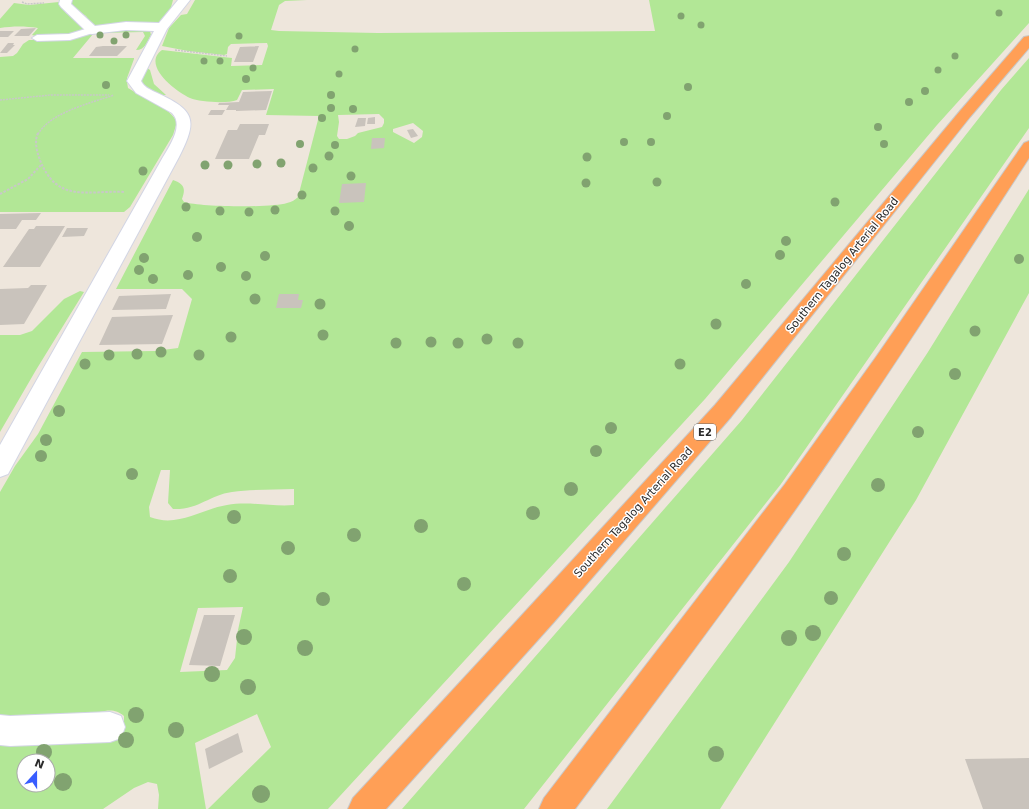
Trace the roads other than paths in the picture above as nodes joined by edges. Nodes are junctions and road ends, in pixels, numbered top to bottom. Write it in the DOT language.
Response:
graph roads {
  1 [pos="66,0"];
  2 [pos="184,0"];
  3 [pos="162,27"];
  4 [pos="92,30"];
  5 [pos="37,38"];
  6 [pos="1029,40"];
  7 [pos="1029,146"];
  8 [pos="0,467"];
  9 [pos="110,727"];
  10 [pos="0,730"];
  11 [pos="364,809"];
  12 [pos="555,809"];
  1 -- 4 [label="street"];
  2 -- 3 [label="street"];
  3 -- 4 [label="street"];
  3 -- 8 [label="street"];
  4 -- 5 [label="lane"];
  6 -- 11 [label="highway, Southern Tagalog Arterial Road / E2"];
  7 -- 12 [label="highway"];
  9 -- 10 [label="street"];
}
